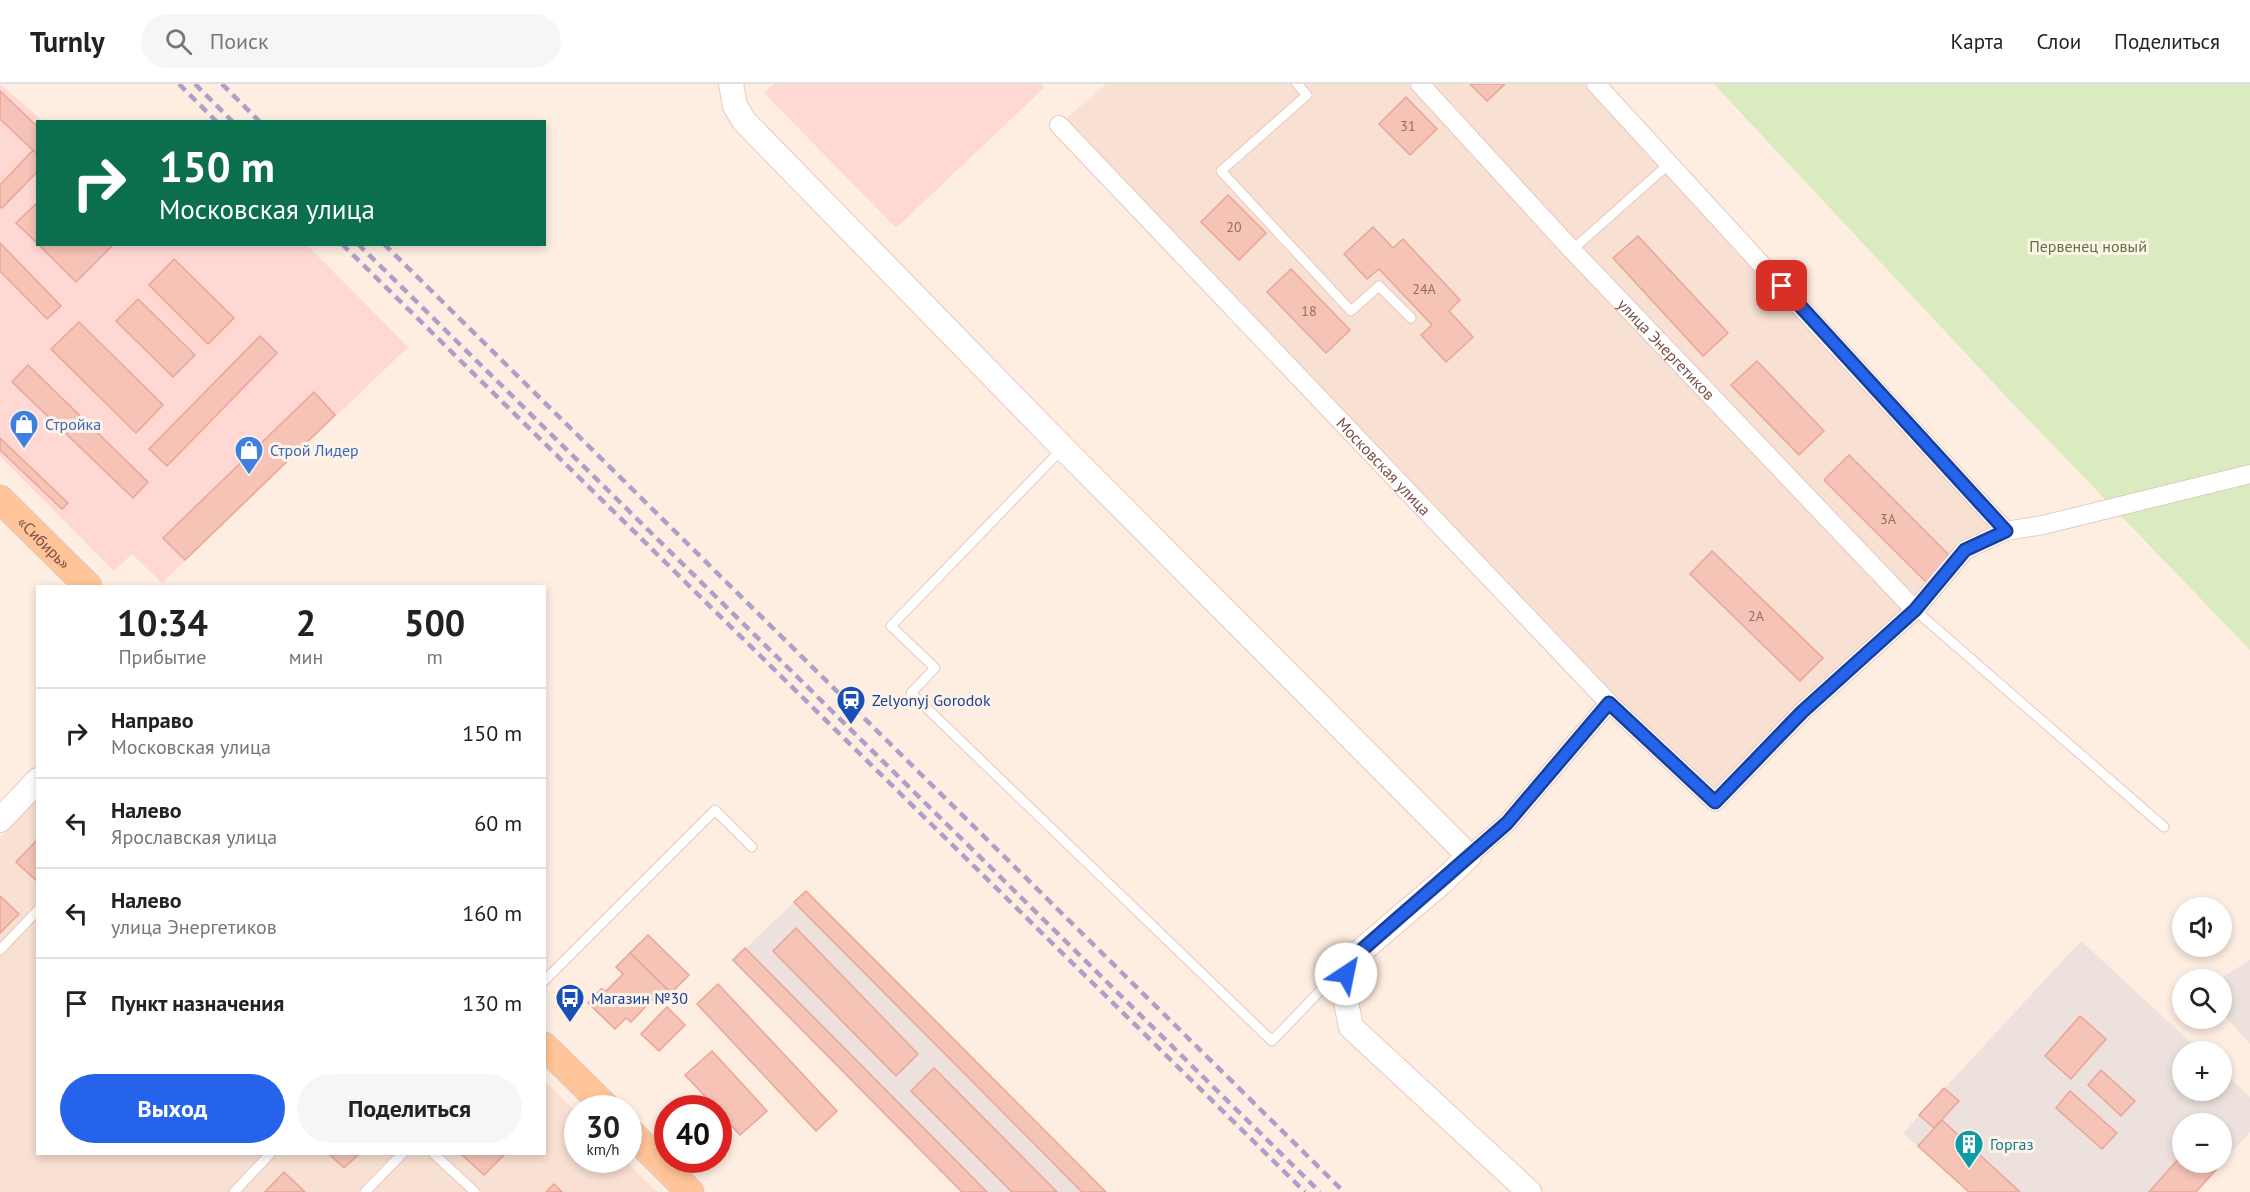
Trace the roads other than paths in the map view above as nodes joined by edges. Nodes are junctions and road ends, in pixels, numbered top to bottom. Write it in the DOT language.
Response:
graph roads {
  1 [pos="731,84"];
  2 [pos="1296,84"];
  3 [pos="1420,84"];
  4 [pos="1596,84"];
  5 [pos="1059,125"];
  6 [pos="1670,163"];
  7 [pos="1572,250"];
  8 [pos="1411,318"];
  9 [pos="1063,448"];
  10 [pos="2250,474"];
  11 [pos="0,499"];
  12 [pos="2006,531"];
  13 [pos="87,585"];
  14 [pos="1915,610"];
  15 [pos="1609,703"];
  16 [pos="36,782"];
  17 [pos="0,820"];
  18 [pos="2164,827"];
  19 [pos="752,847"];
  20 [pos="1469,856"];
  21 [pos="36,912"];
  22 [pos="0,950"];
  23 [pos="1348,962"];
  24 [pos="546,979"];
  25 [pos="546,1048"];
  26 [pos="594,1095"];
  27 [pos="642,1144"];
  28 [pos="269,1155"];
  29 [pos="401,1155"];
  30 [pos="435,1155"];
  31 [pos="234,1192"];
  32 [pos="365,1192"];
  33 [pos="475,1192"];
  34 [pos="690,1192"];
  35 [pos="1529,1192"];
  1 -- 9 [label="street"];
  2 -- 8 [label="lane"];
  3 -- 7 [label="street, улица Энергетиков"];
  4 -- 6 [label="street"];
  5 -- 15 [label="street, Московская улица"];
  6 -- 7 [label="lane"];
  6 -- 12 [label="street"];
  7 -- 14 [label="street, улица Энергетиков"];
  9 -- 20 [label="street"];
  9 -- 23 [label="lane"];
  10 -- 12 [label="street"];
  11 -- 13 [label="main road, «Сибирь»"];
  12 -- 14 [label="street"];
  14 -- 15 [label="street, Московская улица"];
  14 -- 18 [label="lane"];
  15 -- 20 [label="street"];
  16 -- 17 [label="street"];
  19 -- 24 [label="lane"];
  20 -- 23 [label="street"];
  21 -- 22 [label="lane"];
  23 -- 35 [label="street"];
  25 -- 26 [label="main road"];
  27 -- 34 [label="main road"];
  28 -- 31 [label="lane"];
  29 -- 32 [label="lane"];
  30 -- 33 [label="lane"];
}
